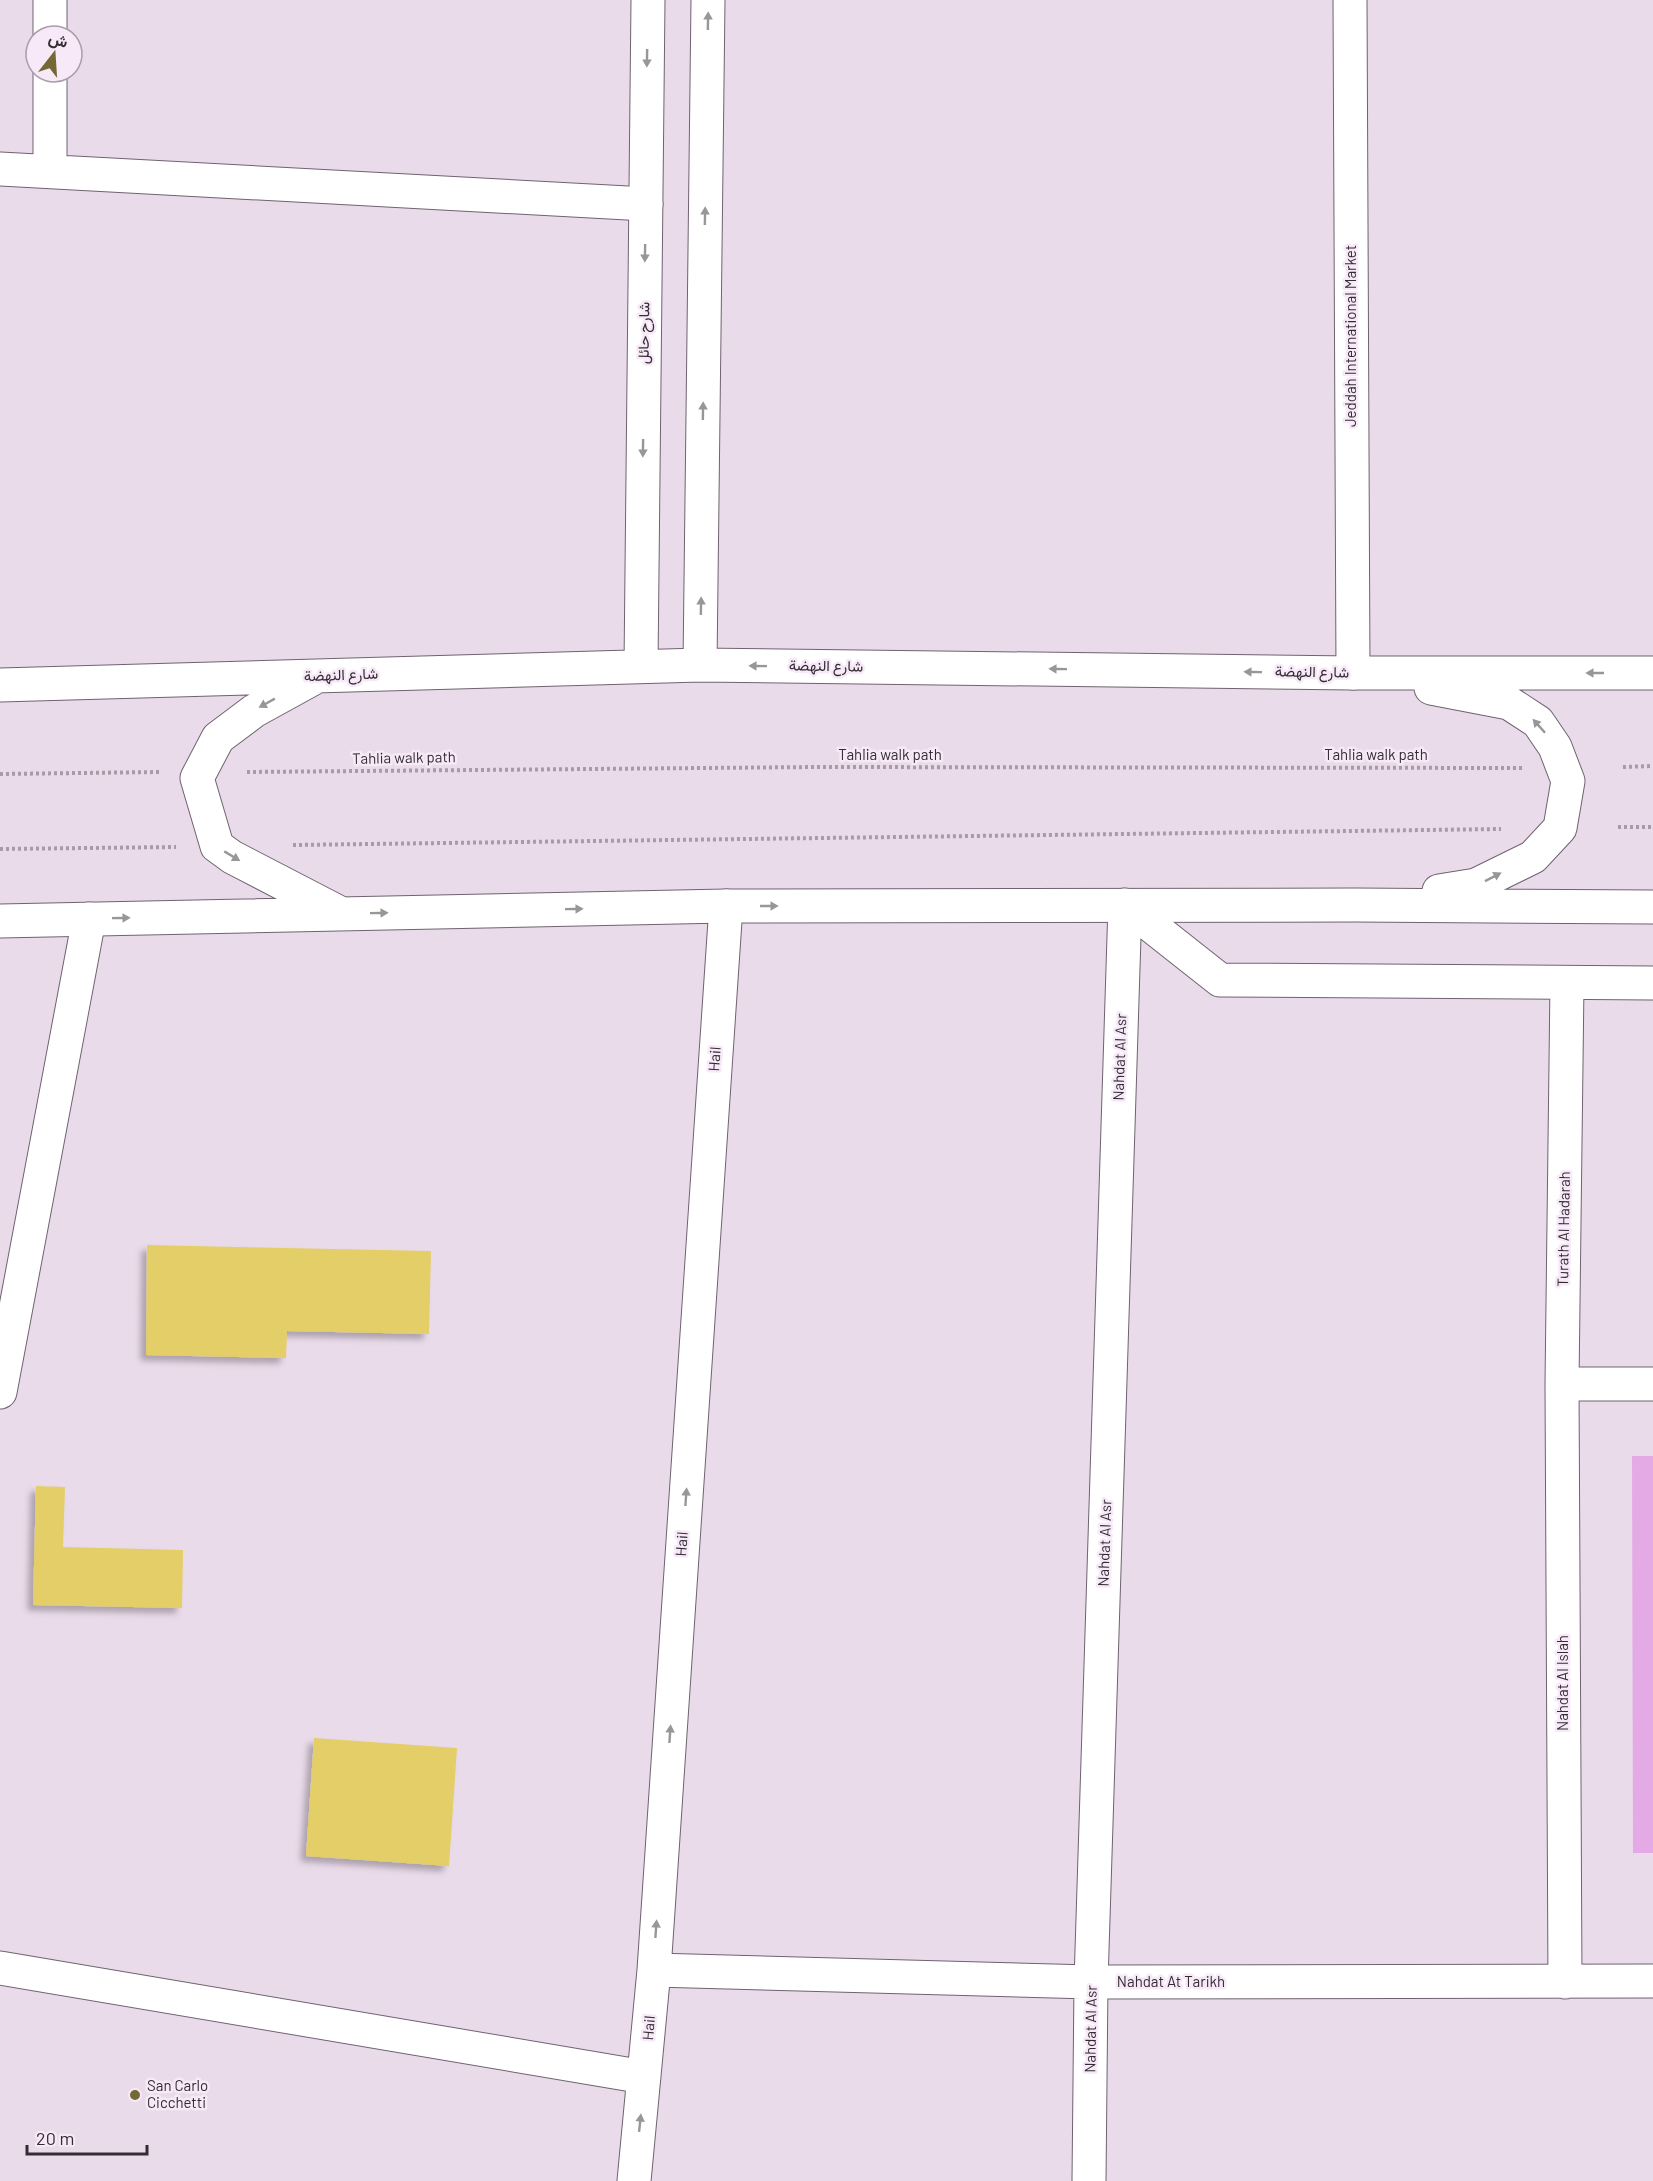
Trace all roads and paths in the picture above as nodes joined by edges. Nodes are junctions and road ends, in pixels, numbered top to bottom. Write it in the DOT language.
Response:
graph roads {
  1 [pos="50,0"];
  2 [pos="648,0"];
  3 [pos="708,0"];
  4 [pos="1350,0"];
  5 [pos="50,24"];
  6 [pos="50,84"];
  7 [pos="0,169"];
  8 [pos="50,171"];
  9 [pos="646,204"];
  10 [pos="700,665"];
  11 [pos="641,666"];
  12 [pos="1353,673"];
  13 [pos="1653,673"];
  14 [pos="318,675"];
  15 [pos="0,685"];
  16 [pos="1653,766"];
  17 [pos="1623,767"];
  18 [pos="1533,768"];
  19 [pos="164,772"];
  20 [pos="247,772"];
  21 [pos="0,774"];
  22 [pos="1653,827"];
  23 [pos="1618,828"];
  24 [pos="1504,829"];
  25 [pos="285,845"];
  26 [pos="176,847"];
  27 [pos="0,849"];
  28 [pos="1125,905"];
  29 [pos="1354,905"];
  30 [pos="726,906"];
  31 [pos="1653,907"];
  32 [pos="342,914"];
  33 [pos="89,919"];
  34 [pos="0,921"];
  35 [pos="1567,983"];
  36 [pos="1653,983"];
  37 [pos="1653,1383"];
  38 [pos="1562,1384"];
  39 [pos="0,1392"];
  40 [pos="0,1968"];
  41 [pos="654,1970"];
  42 [pos="1653,1981"];
  43 [pos="1091,1982"];
  44 [pos="1565,1982"];
  45 [pos="644,2077"];
  46 [pos="634,2181"];
  47 [pos="1089,2181"];
  1 -- 5 [label="street"];
  2 -- 9 [label="street, شارح حائل, one-way"];
  10 -- 3 [label="street, one-way"];
  4 -- 12 [label="street, Jeddah International Market"];
  6 -- 8 [label="street"];
  7 -- 8 [label="street"];
  8 -- 9 [label="street"];
  9 -- 11 [label="street, شارح حائل, one-way"];
  10 -- 11 [label="street, شارع النهضة"];
  12 -- 10 [label="street, شارع النهضة, one-way"];
  11 -- 14 [label="street, شارع النهضة"];
  13 -- 12 [label="street, شارع النهضة, one-way"];
  29 -- 12 [label="street, one-way"];
  14 -- 15 [label="street, شارع النهضة"];
  14 -- 32 [label="street, one-way"];
  16 -- 17 [label="path"];
  18 -- 20 [label="path, Tahlia walk path"];
  19 -- 21 [label="path"];
  22 -- 23 [label="path"];
  24 -- 25 [label="path"];
  26 -- 27 [label="path"];
  28 -- 29 [label="street"];
  30 -- 28 [label="street, one-way"];
  28 -- 35 [label="street"];
  28 -- 43 [label="street, Nahdat Al Asr"];
  29 -- 31 [label="street"];
  32 -- 30 [label="street, one-way"];
  41 -- 30 [label="street, Hail, one-way"];
  33 -- 32 [label="street, one-way"];
  33 -- 34 [label="street"];
  33 -- 39 [label="street"];
  35 -- 36 [label="street"];
  35 -- 38 [label="street, Turath Al Hadarah"];
  37 -- 38 [label="street"];
  38 -- 44 [label="street, Nahdat Al Islah"];
  40 -- 45 [label="street"];
  41 -- 43 [label="street, Nahdat At Tarikh"];
  41 -- 45 [label="street, Hail"];
  42 -- 44 [label="street, Nahdat At Tarikh"];
  43 -- 44 [label="street, Nahdat At Tarikh"];
  43 -- 47 [label="street, Nahdat Al Asr"];
  46 -- 45 [label="street, Hail, one-way"];
}
